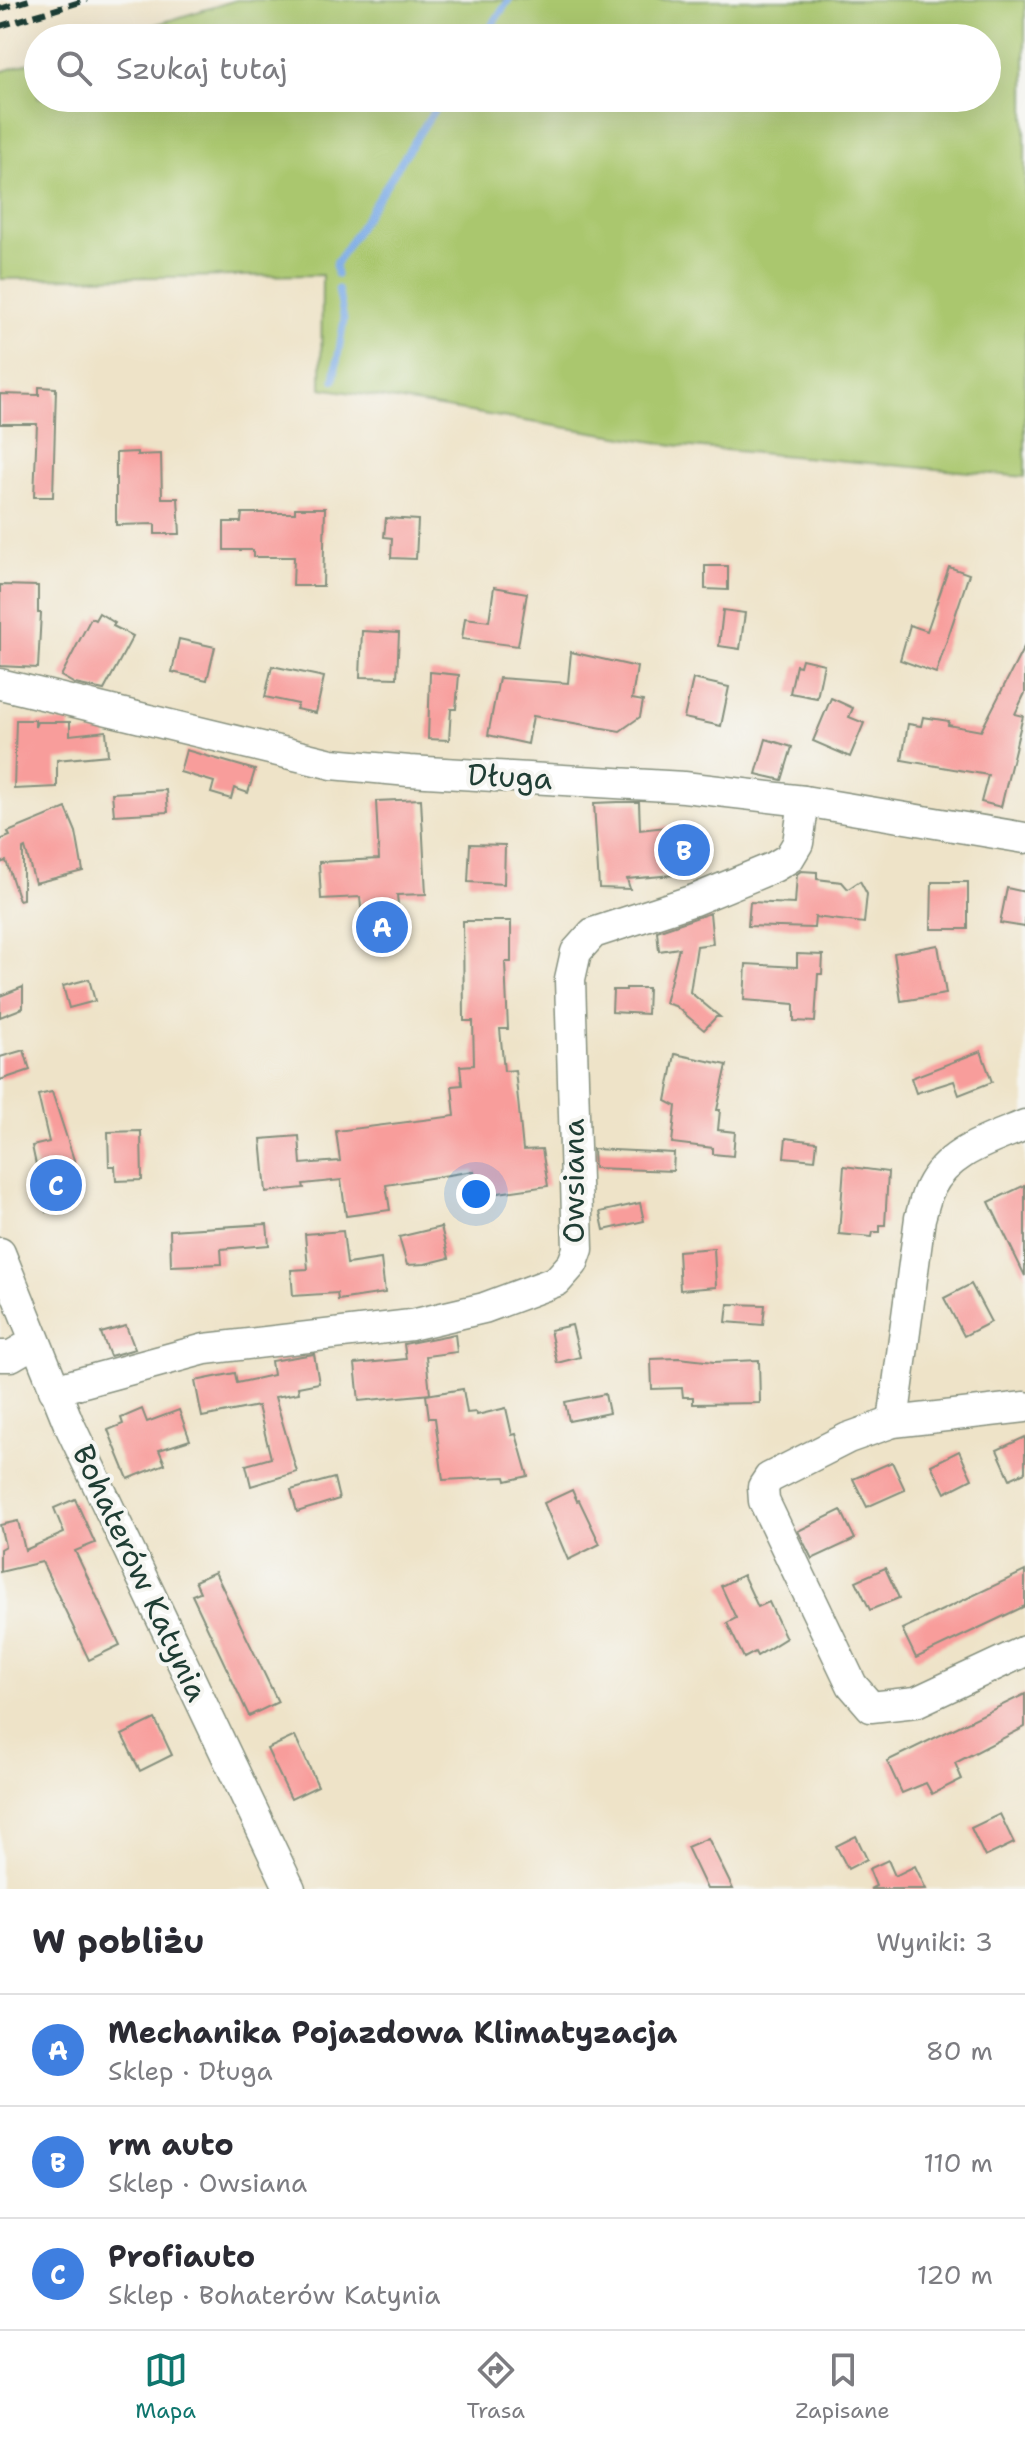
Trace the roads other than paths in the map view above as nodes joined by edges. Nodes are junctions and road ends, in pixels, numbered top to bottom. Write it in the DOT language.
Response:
graph roads {
  1 [pos="0,684"];
  2 [pos="804,801"];
  3 [pos="1025,838"];
  4 [pos="1025,1125"];
  5 [pos="0,1253"];
  6 [pos="35,1342"];
  7 [pos="0,1356"];
  8 [pos="54,1390"];
  9 [pos="1025,1407"];
  10 [pos="893,1422"];
  11 [pos="1025,1651"];
  12 [pos="290,1889"];
  1 -- 2 [label="street, Długa"];
  2 -- 3 [label="street, Długa"];
  2 -- 8 [label="street, Owsiana"];
  4 -- 10 [label="street"];
  5 -- 6 [label="street, Bohaterów Katynia"];
  6 -- 7 [label="street"];
  6 -- 8 [label="street, Bohaterów Katynia"];
  8 -- 12 [label="street, Bohaterów Katynia"];
  9 -- 10 [label="street"];
  10 -- 11 [label="street"];
}
